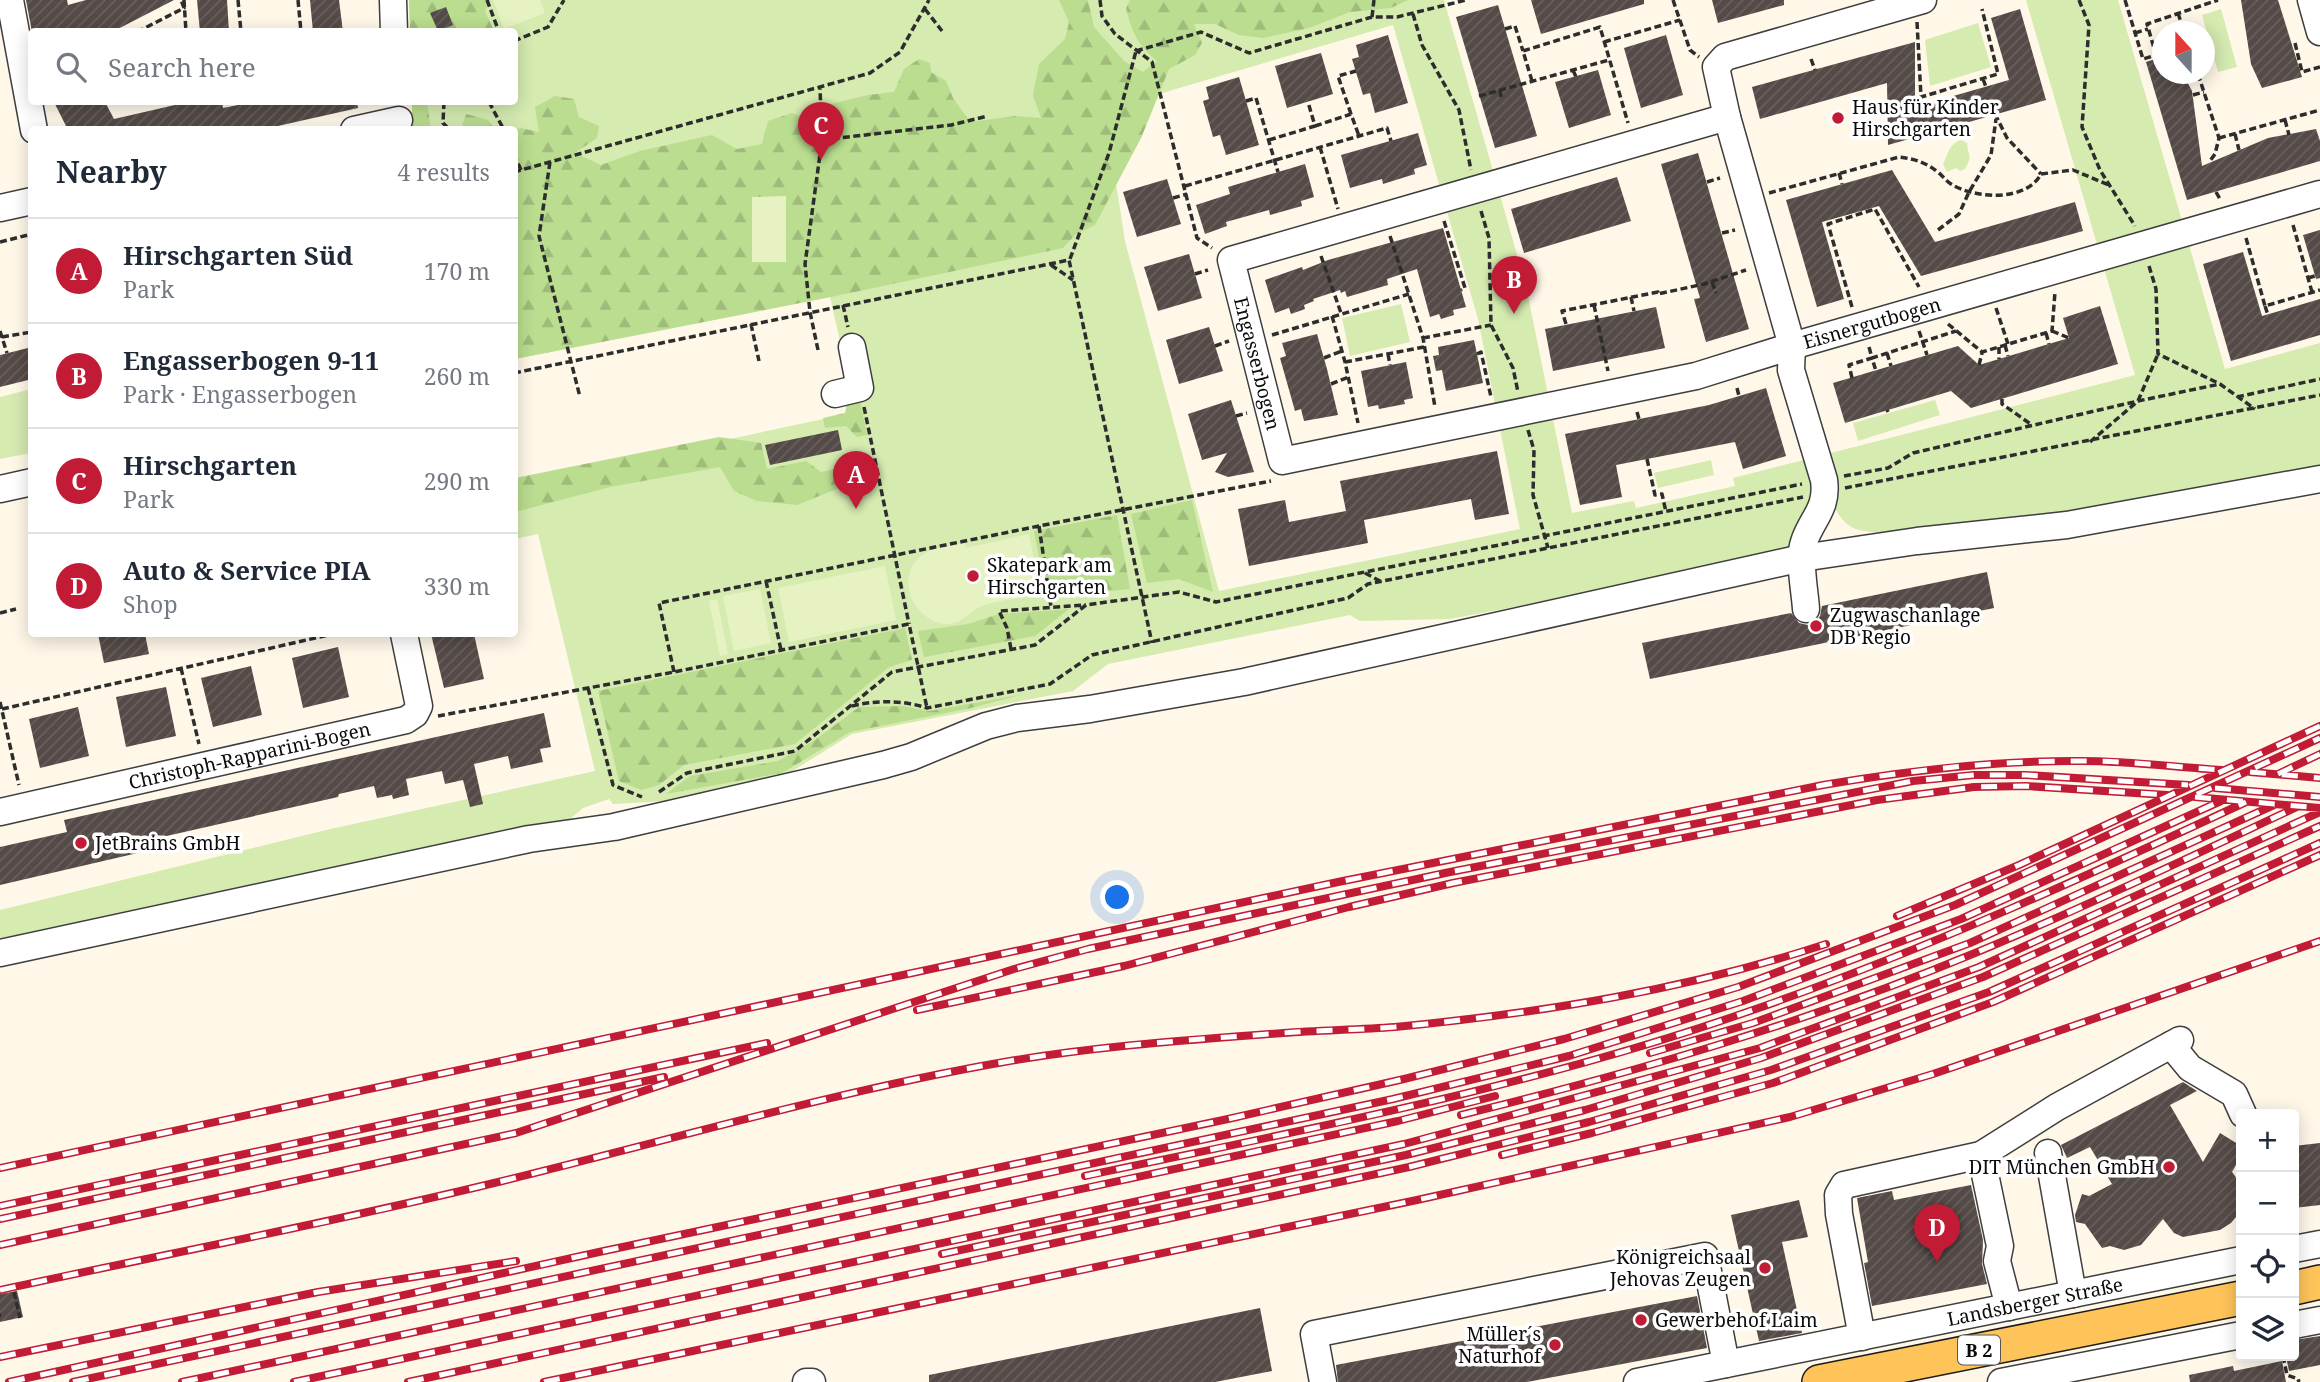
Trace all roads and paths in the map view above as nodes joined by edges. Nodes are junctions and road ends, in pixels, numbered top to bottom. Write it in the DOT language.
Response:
graph roads {
  1 [pos="10,0"];
  2 [pos="182,0"];
  3 [pos="238,0"];
  4 [pos="298,0"];
  5 [pos="393,0"];
  6 [pos="487,0"];
  7 [pos="564,0"];
  8 [pos="929,0"];
  9 [pos="1100,0"];
  10 [pos="1374,0"];
  11 [pos="1466,0"];
  12 [pos="1673,0"];
  13 [pos="2079,0"];
  14 [pos="2125,0"];
  15 [pos="2218,0"];
  16 [pos="2311,0"];
  17 [pos="1918,1"];
  18 [pos="184,8"];
  19 [pos="1868,8"];
  20 [pos="925,9"];
  21 [pos="1982,9"];
  22 [pos="2178,13"];
  23 [pos="1413,14"];
  24 [pos="1372,17"];
  25 [pos="1680,20"];
  26 [pos="2181,21"];
  27 [pos="144,28"];
  28 [pos="186,28"];
  29 [pos="241,28"];
  30 [pos="301,28"];
  31 [pos="394,28"];
  32 [pos="498,28"];
  33 [pos="1505,29"];
  34 [pos="2148,29"];
  35 [pos="942,31"];
  36 [pos="2320,32"];
  37 [pos="2135,33"];
  38 [pos="1997,38"];
  39 [pos="518,39"];
  40 [pos="1990,40"];
  41 [pos="1604,42"];
  42 [pos="2295,43"];
  43 [pos="1690,50"];
  44 [pos="1136,51"];
  45 [pos="1523,51"];
  46 [pos="1811,59"];
  47 [pos="1610,60"];
  48 [pos="2320,67"];
  49 [pos="1573,70"];
  50 [pos="1815,70"];
  51 [pos="1356,71"];
  52 [pos="1998,74"];
  53 [pos="1576,77"];
  54 [pos="1983,79"];
  55 [pos="1532,81"];
  56 [pos="2002,82"];
  57 [pos="1964,84"];
  58 [pos="2202,84"];
  59 [pos="1986,87"];
  60 [pos="820,88"];
  61 [pos="1500,90"];
  62 [pos="2204,92"];
  63 [pos="1965,93"];
  64 [pos="2193,95"];
  65 [pos="1479,96"];
  66 [pos="1501,97"];
  67 [pos="1922,97"];
  68 [pos="28,98"];
  69 [pos="1246,101"];
  70 [pos="1915,101"];
  71 [pos="1308,102"];
  72 [pos="29,105"];
  73 [pos="444,105"];
  74 [pos="491,105"];
  75 [pos="2320,110"];
  76 [pos="1351,114"];
  77 [pos="988,116"];
  78 [pos="399,117"];
  79 [pos="1727,117"];
  80 [pos="2285,120"];
  81 [pos="1629,125"];
  82 [pos="33,126"];
  83 [pos="368,126"];
  84 [pos="446,126"];
  85 [pos="502,126"];
  86 [pos="1315,126"];
  87 [pos="2235,134"];
  88 [pos="2289,135"];
  89 [pos="1359,136"];
  90 [pos="2219,138"];
  91 [pos="822,140"];
  92 [pos="1269,140"];
  93 [pos="1391,141"];
  94 [pos="1320,147"];
  95 [pos="2239,150"];
  96 [pos="1275,160"];
  97 [pos="2210,161"];
  98 [pos="550,162"];
  99 [pos="518,163"];
  100 [pos="521,170"];
  101 [pos="518,171"];
  102 [pos="1472,171"];
  103 [pos="1278,172"];
  104 [pos="1839,173"];
  105 [pos="2041,174"];
  106 [pos="1720,178"];
  107 [pos="1707,182"];
  108 [pos="1842,184"];
  109 [pos="1185,186"];
  110 [pos="2111,186"];
  111 [pos="1969,192"];
  112 [pos="2216,192"];
  113 [pos="1769,193"];
  114 [pos="1186,194"];
  115 [pos="2320,194"];
  116 [pos="1173,198"];
  117 [pos="2220,200"];
  118 [pos="28,202"];
  119 [pos="1479,203"];
  120 [pos="0,208"];
  121 [pos="1339,210"];
  122 [pos="1442,214"];
  123 [pos="2134,224"];
  124 [pos="2292,225"];
  125 [pos="1388,229"];
  126 [pos="1735,230"];
  127 [pos="1938,230"];
  128 [pos="1722,233"];
  129 [pos="28,235"];
  130 [pos="2246,239"];
  131 [pos="0,242"];
  132 [pos="1212,247"];
  133 [pos="1904,248"];
  134 [pos="1319,249"];
  135 [pos="1898,250"];
  136 [pos="1069,260"];
  137 [pos="1049,264"];
  138 [pos="2149,265"];
  139 [pos="2253,265"];
  140 [pos="2247,267"];
  141 [pos="1208,270"];
  142 [pos="1746,270"];
  143 [pos="1195,274"];
  144 [pos="2318,275"];
  145 [pos="2308,278"];
  146 [pos="1074,280"];
  147 [pos="1712,282"];
  148 [pos="1919,287"];
  149 [pos="1990,289"];
  150 [pos="1461,290"];
  151 [pos="2320,290"];
  152 [pos="2055,292"];
  153 [pos="2312,292"];
  154 [pos="1716,293"];
  155 [pos="1410,294"];
  156 [pos="2306,294"];
  157 [pos="1631,297"];
  158 [pos="2279,302"];
  159 [pos="2309,302"];
  160 [pos="1594,305"];
  161 [pos="2265,306"];
  162 [pos="1364,307"];
  163 [pos="1852,307"];
  164 [pos="2282,310"];
  165 [pos="1634,311"];
  166 [pos="810,312"];
  167 [pos="1366,312"];
  168 [pos="1341,313"];
  169 [pos="2268,314"];
  170 [pos="1332,316"];
  171 [pos="1946,323"];
  172 [pos="751,324"];
  173 [pos="1566,324"];
  174 [pos="1491,325"];
  175 [pos="0,331"];
  176 [pos="1919,331"];
  177 [pos="1956,331"];
  178 [pos="2052,331"];
  179 [pos="2046,332"];
  180 [pos="28,333"];
  181 [pos="2,337"];
  182 [pos="1264,338"];
  183 [pos="1423,338"];
  184 [pos="2069,338"];
  185 [pos="1229,341"];
  186 [pos="1922,341"];
  187 [pos="2049,344"];
  188 [pos="2006,345"];
  189 [pos="1215,346"];
  190 [pos="1424,346"];
  191 [pos="1792,346"];
  192 [pos="852,347"];
  193 [pos="1869,347"];
  194 [pos="1999,347"];
  195 [pos="818,349"];
  196 [pos="1376,350"];
  197 [pos="1342,351"];
  198 [pos="1982,352"];
  199 [pos="1887,353"];
  200 [pos="7,354"];
  201 [pos="1388,354"];
  202 [pos="1477,354"];
  203 [pos="2158,354"];
  204 [pos="1927,355"];
  205 [pos="1378,356"];
  206 [pos="2008,356"];
  207 [pos="1324,358"];
  208 [pos="1872,358"];
  209 [pos="1999,359"];
  210 [pos="572,361"];
  211 [pos="759,361"];
  212 [pos="1345,362"];
  213 [pos="1390,365"];
  214 [pos="1979,365"];
  215 [pos="1891,366"];
  216 [pos="1876,370"];
  217 [pos="518,372"];
  218 [pos="1349,377"];
  219 [pos="1609,378"];
  220 [pos="1852,378"];
  221 [pos="2320,379"];
  222 [pos="1331,384"];
  223 [pos="2220,384"];
  224 [pos="1737,388"];
  225 [pos="848,391"];
  226 [pos="2320,395"];
  227 [pos="1519,396"];
  228 [pos="1739,396"];
  229 [pos="580,397"];
  230 [pos="2237,397"];
  231 [pos="2002,399"];
  232 [pos="1492,401"];
  233 [pos="2138,401"];
  234 [pos="2255,409"];
  235 [pos="1251,412"];
  236 [pos="1637,412"];
  237 [pos="1436,413"];
  238 [pos="1236,416"];
  239 [pos="1639,419"];
  240 [pos="2032,425"];
  241 [pos="1359,429"];
  242 [pos="1529,433"];
  243 [pos="2090,442"];
  244 [pos="1647,459"];
  245 [pos="2320,478"];
  246 [pos="1272,481"];
  247 [pos="28,483"];
  248 [pos="1825,486"];
  249 [pos="0,489"];
  250 [pos="1122,509"];
  251 [pos="1666,512"];
  252 [pos="1039,526"];
  253 [pos="1543,535"];
  254 [pos="1548,548"];
  255 [pos="894,555"];
  256 [pos="1802,558"];
  257 [pos="1364,572"];
  258 [pos="766,581"];
  259 [pos="1382,582"];
  260 [pos="1140,597"];
  261 [pos="1086,605"];
  262 [pos="1051,607"];
  263 [pos="16,609"];
  264 [pos="1806,610"];
  265 [pos="0,613"];
  266 [pos="909,625"];
  267 [pos="320,637"];
  268 [pos="405,637"];
  269 [pos="1152,643"];
  270 [pos="1011,649"];
  271 [pos="781,650"];
  272 [pos="918,667"];
  273 [pos="181,668"];
  274 [pos="674,672"];
  275 [pos="588,688"];
  276 [pos="0,702"];
  277 [pos="850,706"];
  278 [pos="926,708"];
  279 [pos="2,709"];
  280 [pos="415,714"];
  281 [pos="200,747"];
  282 [pos="20,789"];
  283 [pos="0,812"];
  284 [pos="0,953"];
  285 [pos="2241,1109"];
  286 [pos="2048,1153"];
  287 [pos="1981,1155"];
  288 [pos="2320,1244"];
  289 [pos="2299,1249"];
  290 [pos="2236,1261"];
  291 [pos="2320,1282"];
  292 [pos="2299,1287"];
  293 [pos="14,1292"];
  294 [pos="2073,1294"];
  295 [pos="2236,1299"];
  296 [pos="26,1305"];
  297 [pos="17,1307"];
  298 [pos="2009,1307"];
  299 [pos="20,1318"];
  300 [pos="2320,1320"];
  301 [pos="2299,1324"];
  302 [pos="2236,1336"];
  303 [pos="1862,1337"];
  304 [pos="1830,1343"];
  305 [pos="2284,1361"];
  306 [pos="1726,1364"];
  307 [pos="1831,1381"];
  308 [pos="806,1382"];
  309 [pos="812,1382"];
  310 [pos="1322,1382"];
  311 [pos="1637,1382"];
  312 [pos="2001,1382"];
  313 [pos="2299,1382"];
  1 -- 68 [label="street"];
  2 -- 18 [label="path"];
  3 -- 29 [label="path"];
  4 -- 30 [label="path"];
  5 -- 31 [label="street"];
  6 -- 32 [label="path"];
  7 -- 39 [label="path"];
  8 -- 20 [label="path"];
  9 -- 44 [label="path"];
  10 -- 24 [label="path"];
  11 -- 23 [label="path"];
  12 -- 25 [label="path"];
  13 -- 110 [label="path"];
  14 -- 37 [label="path"];
  15 -- 22 [label="path"];
  16 -- 36 [label="street"];
  17 -- 19 [label="street, Eisnergutbogen"];
  17 -- 67 [label="path"];
  18 -- 27 [label="path"];
  18 -- 28 [label="path"];
  19 -- 79 [label="street, Eisnergutbogen"];
  20 -- 35 [label="path"];
  20 -- 60 [label="path"];
  21 -- 40 [label="path"];
  22 -- 26 [label="path"];
  22 -- 34 [label="path"];
  23 -- 24 [label="path"];
  23 -- 102 [label="path"];
  24 -- 44 [label="path"];
  25 -- 41 [label="path"];
  25 -- 43 [label="path"];
  33 -- 45 [label="path"];
  34 -- 37 [label="path"];
  34 -- 37 [label="path"];
  38 -- 40 [label="path"];
  40 -- 52 [label="path"];
  41 -- 45 [label="path"];
  41 -- 47 [label="path"];
  42 -- 48 [label="path"];
  44 -- 109 [label="path"];
  44 -- 136 [label="path"];
  45 -- 55 [label="path"];
  46 -- 50 [label="path"];
  47 -- 49 [label="path"];
  47 -- 81 [label="path"];
  49 -- 53 [label="path"];
  49 -- 55 [label="path"];
  51 -- 76 [label="path"];
  52 -- 54 [label="path"];
  52 -- 56 [label="path"];
  54 -- 57 [label="path"];
  54 -- 59 [label="path"];
  55 -- 61 [label="path"];
  57 -- 63 [label="path"];
  57 -- 67 [label="path"];
  58 -- 62 [label="path"];
  60 -- 91 [label="path"];
  60 -- 98 [label="path"];
  61 -- 65 [label="path"];
  61 -- 66 [label="path"];
  62 -- 64 [label="path"];
  62 -- 90 [label="path"];
  67 -- 70 [label="path"];
  69 -- 92 [label="path"];
  71 -- 86 [label="path"];
  72 -- 82 [label="street"];
  73 -- 84 [label="path"];
  74 -- 85 [label="path"];
  75 -- 80 [label="path"];
  76 -- 86 [label="path"];
  76 -- 89 [label="path"];
  77 -- 91 [label="path"];
  78 -- 83 [label="street"];
  79 -- 191 [label="street, Eisnergutbogen"];
  79 -- 191 [label="street, Engasserbogen"];
  80 -- 87 [label="path"];
  80 -- 88 [label="path"];
  86 -- 92 [label="path"];
  87 -- 90 [label="path"];
  87 -- 95 [label="path"];
  89 -- 93 [label="path"];
  89 -- 94 [label="path"];
  90 -- 97 [label="path"];
  91 -- 166 [label="path"];
  92 -- 96 [label="path"];
  94 -- 96 [label="path"];
  94 -- 121 [label="path"];
  96 -- 103 [label="path"];
  96 -- 109 [label="path"];
  98 -- 100 [label="path"];
  98 -- 210 [label="path"];
  99 -- 100 [label="path"];
  100 -- 101 [label="path"];
  104 -- 108 [label="path"];
  104 -- 111 [label="path"];
  104 -- 113 [label="path"];
  105 -- 110 [label="path"];
  105 -- 111 [label="path"];
  105 -- 111 [label="path"];
  106 -- 107 [label="path"];
  109 -- 114 [label="path"];
  110 -- 123 [label="path"];
  111 -- 127 [label="path"];
  112 -- 117 [label="path"];
  114 -- 116 [label="path"];
  114 -- 132 [label="path"];
  115 -- 149 [label="street, Eisnergutbogen"];
  118 -- 120 [label="street"];
  119 -- 174 [label="path"];
  122 -- 150 [label="path"];
  124 -- 145 [label="path"];
  125 -- 155 [label="path"];
  126 -- 128 [label="path"];
  129 -- 131 [label="path"];
  130 -- 139 [label="path"];
  133 -- 135 [label="path"];
  134 -- 168 [label="path"];
  135 -- 148 [label="path"];
  135 -- 163 [label="path"];
  136 -- 137 [label="path"];
  136 -- 146 [label="path"];
  137 -- 146 [label="path"];
  137 -- 166 [label="path"];
  138 -- 203 [label="path"];
  139 -- 140 [label="path"];
  139 -- 161 [label="path"];
  141 -- 143 [label="path"];
  142 -- 147 [label="path"];
  144 -- 145 [label="path"];
  145 -- 153 [label="path"];
  146 -- 250 [label="path"];
  147 -- 154 [label="path"];
  147 -- 157 [label="path"];
  149 -- 188 [label="path"];
  149 -- 191 [label="street, Eisnergutbogen"];
  151 -- 153 [label="path"];
  152 -- 178 [label="path"];
  153 -- 156 [label="path"];
  155 -- 162 [label="path"];
  155 -- 183 [label="path"];
  156 -- 158 [label="path"];
  156 -- 159 [label="path"];
  157 -- 160 [label="path"];
  157 -- 165 [label="path"];
  158 -- 161 [label="path"];
  158 -- 164 [label="path"];
  160 -- 173 [label="path"];
  160 -- 219 [label="path"];
  161 -- 169 [label="path"];
  162 -- 167 [label="path"];
  162 -- 168 [label="path"];
  166 -- 172 [label="path"];
  166 -- 195 [label="path"];
  168 -- 170 [label="path"];
  170 -- 182 [label="path"];
  170 -- 197 [label="path"];
  171 -- 177 [label="path"];
  172 -- 210 [label="path"];
  172 -- 211 [label="path"];
  174 -- 183 [label="path"];
  174 -- 227 [label="path"];
  175 -- 181 [label="path"];
  176 -- 186 [label="path"];
  177 -- 186 [label="path"];
  177 -- 198 [label="path"];
  178 -- 179 [label="path"];
  178 -- 184 [label="path"];
  179 -- 187 [label="path"];
  179 -- 188 [label="path"];
  180 -- 181 [label="path"];
  181 -- 200 [label="path"];
  183 -- 190 [label="path"];
  185 -- 189 [label="path"];
  186 -- 199 [label="path"];
  186 -- 204 [label="path"];
  188 -- 194 [label="path"];
  188 -- 206 [label="path"];
  190 -- 201 [label="path"];
  190 -- 237 [label="path"];
  191 -- 248 [label="street"];
  192 -- 225 [label="street"];
  193 -- 208 [label="path"];
  194 -- 198 [label="path"];
  194 -- 209 [label="path"];
  196 -- 205 [label="path"];
  197 -- 207 [label="path"];
  197 -- 212 [label="path"];
  198 -- 214 [label="path"];
  199 -- 208 [label="path"];
  199 -- 215 [label="path"];
  201 -- 205 [label="path"];
  201 -- 213 [label="path"];
  202 -- 232 [label="path"];
  203 -- 223 [label="path"];
  203 -- 233 [label="path"];
  205 -- 212 [label="path"];
  208 -- 216 [label="path"];
  208 -- 220 [label="path"];
  210 -- 217 [label="path"];
  210 -- 229 [label="path"];
  212 -- 218 [label="path"];
  218 -- 222 [label="path"];
  218 -- 241 [label="path"];
  221 -- 230 [label="path"];
  223 -- 230 [label="path"];
  223 -- 233 [label="path"];
  224 -- 228 [label="path"];
  225 -- 255 [label="path"];
  226 -- 234 [label="path"];
  230 -- 234 [label="path"];
  231 -- 240 [label="path"];
  233 -- 240 [label="path"];
  233 -- 243 [label="path"];
  234 -- 243 [label="path"];
  235 -- 238 [label="path"];
  236 -- 239 [label="path"];
  240 -- 248 [label="path"];
  242 -- 253 [label="path"];
  243 -- 248 [label="path"];
  244 -- 251 [label="path"];
  245 -- 256 [label="street"];
  246 -- 250 [label="path"];
  247 -- 249 [label="street"];
  248 -- 251 [label="path"];
  248 -- 254 [label="path"];
  248 -- 256 [label="street"];
  250 -- 252 [label="path"];
  250 -- 260 [label="path"];
  251 -- 253 [label="path"];
  252 -- 255 [label="path"];
  252 -- 262 [label="path"];
  253 -- 254 [label="path"];
  253 -- 257 [label="path"];
  254 -- 259 [label="path"];
  255 -- 258 [label="path"];
  255 -- 266 [label="path"];
  256 -- 264 [label="street"];
  256 -- 284 [label="street"];
  257 -- 259 [label="path"];
  257 -- 260 [label="path"];
  258 -- 271 [label="path"];
  258 -- 274 [label="path"];
  259 -- 269 [label="path"];
  260 -- 261 [label="path"];
  260 -- 269 [label="path"];
  261 -- 262 [label="path"];
  261 -- 270 [label="path"];
  262 -- 270 [label="path"];
  263 -- 265 [label="path"];
  266 -- 271 [label="path"];
  266 -- 272 [label="path"];
  267 -- 273 [label="path"];
  268 -- 280 [label="street"];
  269 -- 278 [label="path"];
  270 -- 272 [label="path"];
  271 -- 274 [label="path"];
  272 -- 277 [label="path"];
  272 -- 278 [label="path"];
  273 -- 279 [label="path"];
  273 -- 281 [label="path"];
  274 -- 275 [label="path"];
  275 -- 277 [label="path"];
  275 -- 280 [label="path"];
  276 -- 279 [label="path"];
  277 -- 278 [label="path"];
  279 -- 282 [label="path"];
  280 -- 283 [label="street, Christoph-Rapparini-Bogen"];
  285 -- 287 [label="street"];
  286 -- 294 [label="street"];
  287 -- 298 [label="street"];
  287 -- 303 [label="street"];
  288 -- 289 [label="street"];
  290 -- 294 [label="street, Landsberger Straße"];
  291 -- 292 [label="main road"];
  293 -- 297 [label="path"];
  294 -- 298 [label="street, Landsberger Straße"];
  295 -- 307 [label="main road, Landsberger Straße / B 2"];
  296 -- 297 [label="path"];
  297 -- 299 [label="path"];
  298 -- 303 [label="street, Landsberger Straße"];
  300 -- 301 [label="street"];
  302 -- 312 [label="street"];
  303 -- 304 [label="street, Landsberger Straße"];
  304 -- 306 [label="street, Landsberger Straße"];
  304 -- 307 [label="street, Landsberger Straße"];
  305 -- 313 [label="path"];
  306 -- 310 [label="street"];
  306 -- 311 [label="street, Landsberger Straße"];
  308 -- 309 [label="street"];
}
